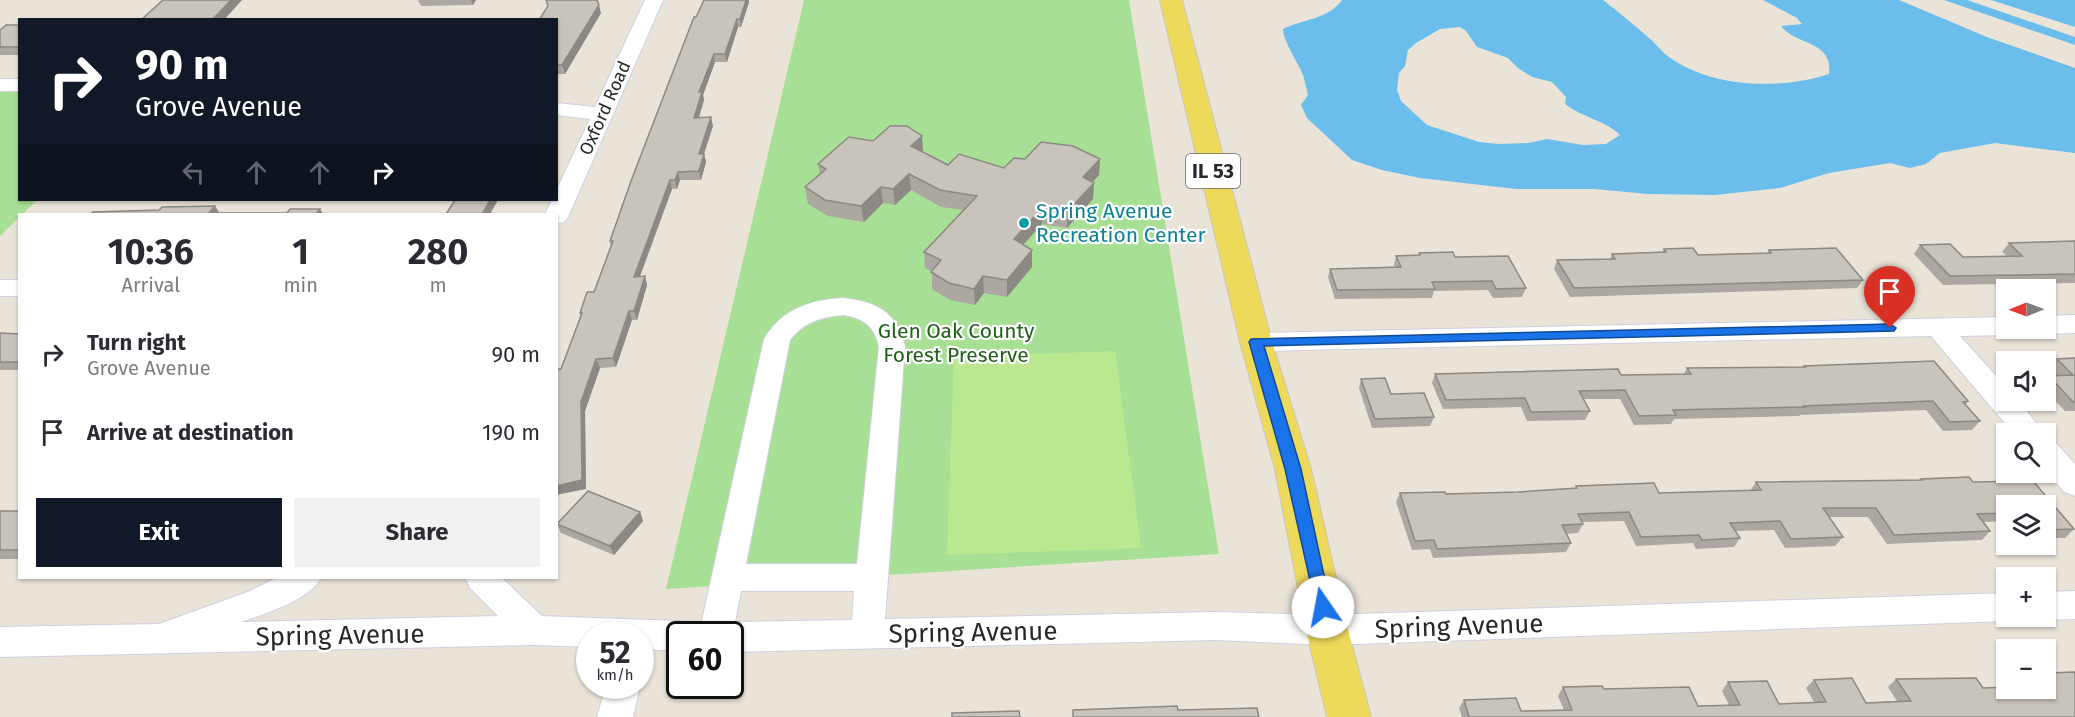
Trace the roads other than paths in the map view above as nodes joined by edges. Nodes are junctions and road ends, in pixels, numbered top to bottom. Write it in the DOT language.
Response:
graph roads {
  1 [pos="654,0"];
  2 [pos="1171,0"];
  3 [pos="0,85"];
  4 [pos="18,85"];
  5 [pos="558,109"];
  6 [pos="602,114"];
  7 [pos="558,213"];
  8 [pos="0,288"];
  9 [pos="18,288"];
  10 [pos="2075,324"];
  11 [pos="2056,325"];
  12 [pos="1996,326"];
  13 [pos="1937,327"];
  14 [pos="1256,342"];
  15 [pos="2021,423"];
  16 [pos="2056,461"];
  17 [pos="2075,483"];
  18 [pos="872,577"];
  19 [pos="727,578"];
  20 [pos="303,579"];
  21 [pos="482,579"];
  22 [pos="2075,605"];
  23 [pos="2056,606"];
  24 [pos="1996,607"];
  25 [pos="719,621"];
  26 [pos="534,630"];
  27 [pos="1327,630"];
  28 [pos="576,632"];
  29 [pos="867,634"];
  30 [pos="744,637"];
  31 [pos="149,640"];
  32 [pos="0,642"];
  33 [pos="620,699"];
  34 [pos="615,717"];
  35 [pos="1349,717"];
  1 -- 6 [label="street, Oxford Road"];
  2 -- 14 [label="main road, IL 53"];
  3 -- 4 [label="street"];
  5 -- 6 [label="street"];
  6 -- 7 [label="street, Oxford Road"];
  8 -- 9 [label="street"];
  10 -- 11 [label="street"];
  12 -- 13 [label="street"];
  13 -- 14 [label="street"];
  13 -- 15 [label="street"];
  14 -- 27 [label="main road, IL 53"];
  16 -- 17 [label="street"];
  18 -- 19 [label="street"];
  18 -- 19 [label="street"];
  18 -- 29 [label="street"];
  19 -- 25 [label="street"];
  20 -- 31 [label="street"];
  21 -- 26 [label="street"];
  22 -- 23 [label="street"];
  24 -- 27 [label="street, Spring Avenue"];
  26 -- 28 [label="street, Spring Avenue"];
  26 -- 31 [label="street, Spring Avenue"];
  27 -- 29 [label="street, Spring Avenue"];
  27 -- 35 [label="main road, IL 53"];
  29 -- 30 [label="street, Spring Avenue"];
  31 -- 32 [label="street, Spring Avenue"];
  33 -- 34 [label="street"];
}
